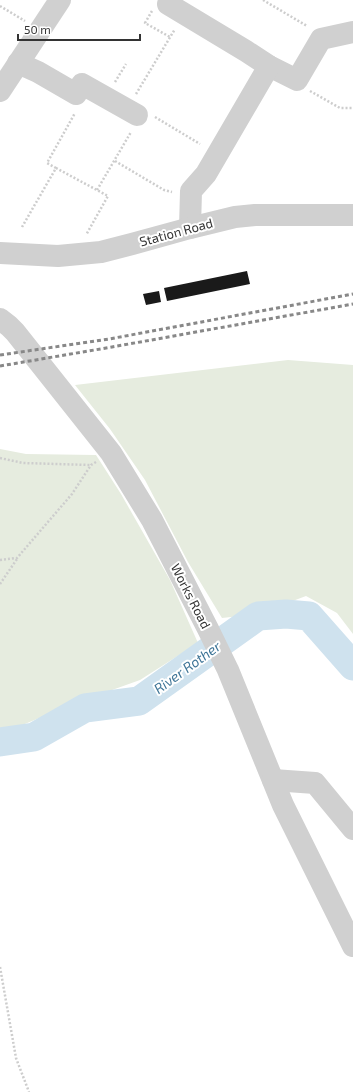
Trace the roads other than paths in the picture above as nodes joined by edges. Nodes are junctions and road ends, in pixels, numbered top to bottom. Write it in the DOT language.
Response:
graph roads {
  1 [pos="60,0"];
  2 [pos="169,8"];
  3 [pos="353,32"];
  4 [pos="18,63"];
  5 [pos="269,66"];
  6 [pos="0,91"];
  7 [pos="138,114"];
  8 [pos="353,215"];
  9 [pos="190,228"];
  10 [pos="0,253"];
  11 [pos="0,319"];
  12 [pos="273,780"];
  13 [pos="353,829"];
  14 [pos="348,922"];
  15 [pos="353,946"];
  1 -- 4 [label="street"];
  2 -- 5 [label="street"];
  3 -- 5 [label="street"];
  4 -- 6 [label="street"];
  4 -- 7 [label="street"];
  5 -- 9 [label="street"];
  8 -- 9 [label="street, Station Road"];
  9 -- 10 [label="street, Station Road"];
  11 -- 12 [label="street, Works Road"];
  12 -- 13 [label="street"];
  12 -- 14 [label="street, Works Road"];
  14 -- 15 [label="street, Works Road"];
}
